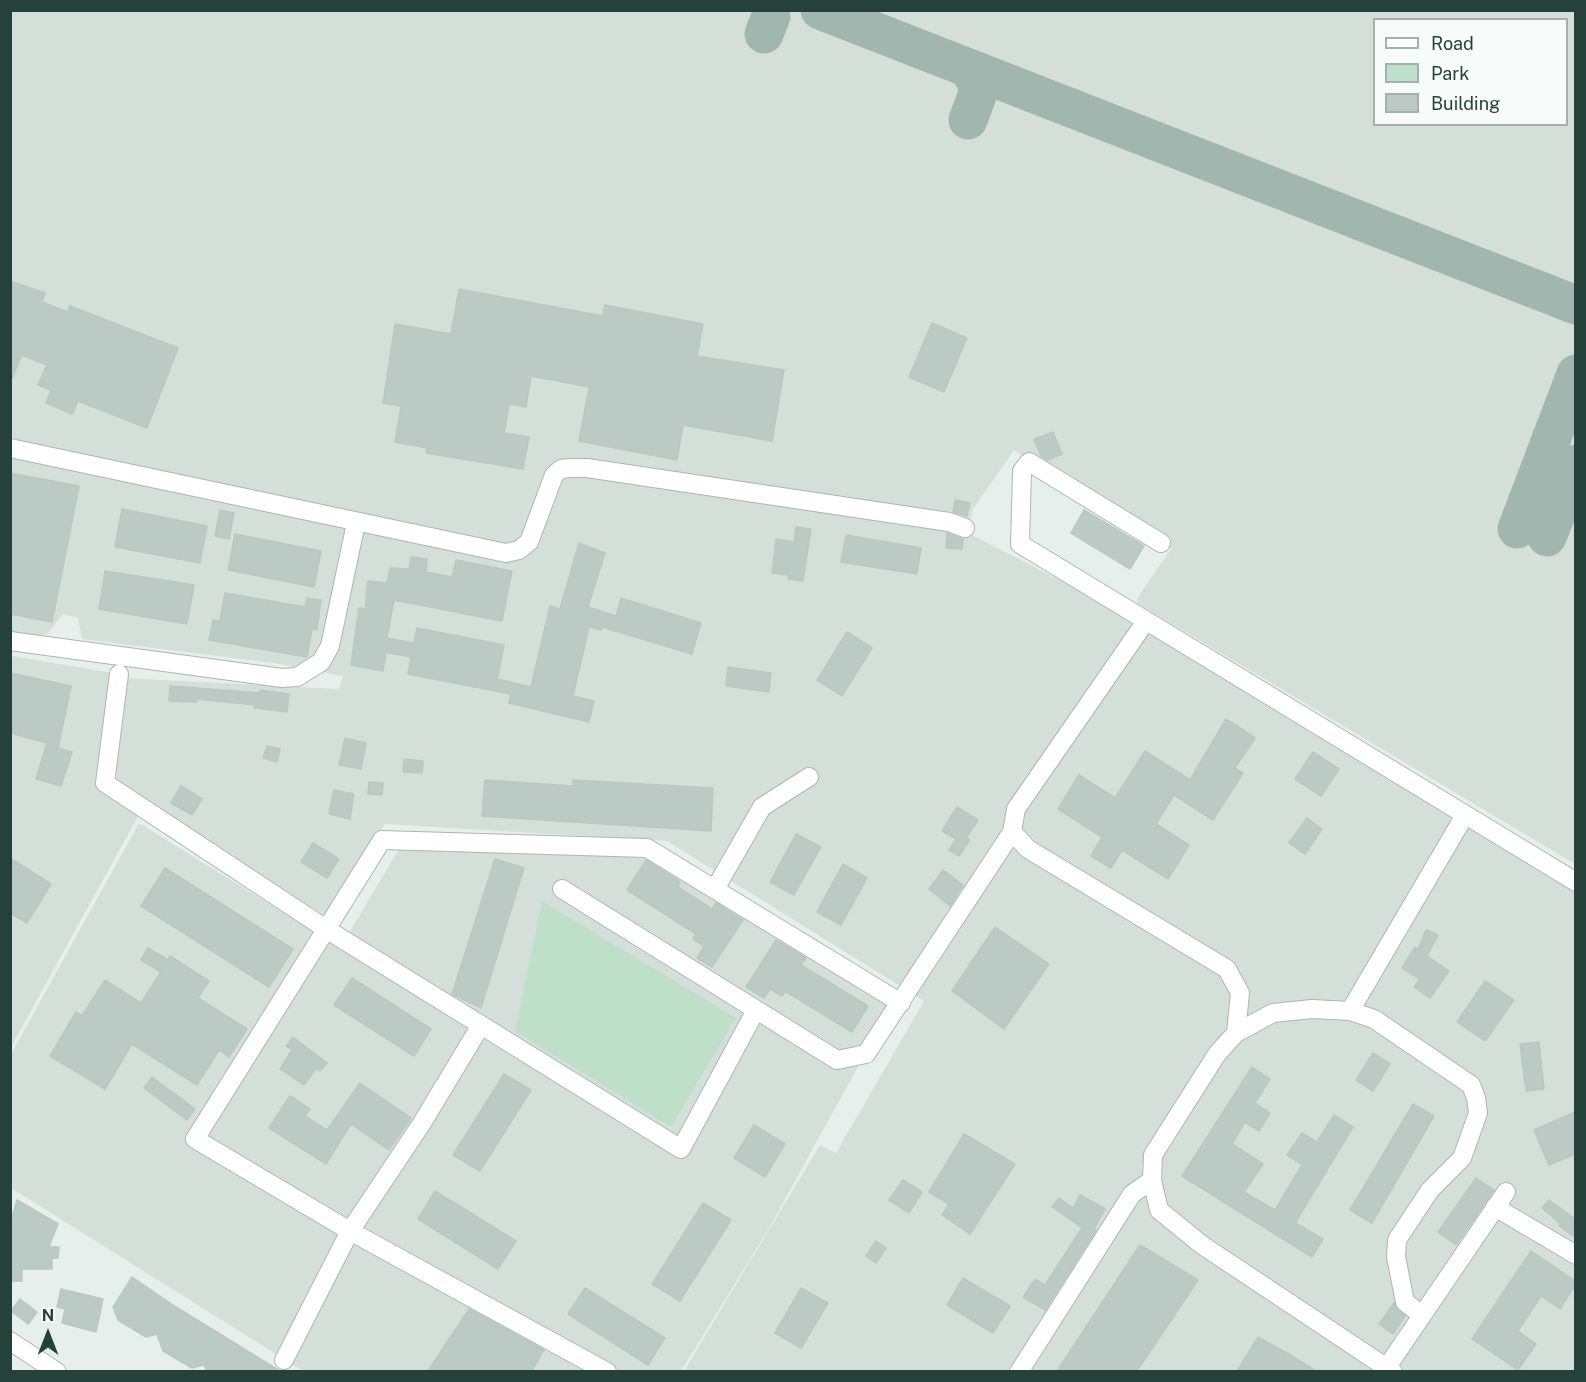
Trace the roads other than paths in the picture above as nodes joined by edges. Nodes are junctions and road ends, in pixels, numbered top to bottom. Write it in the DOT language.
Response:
graph roads {
  1 [pos="10,448"];
  2 [pos="356,523"];
  3 [pos="965,528"];
  4 [pos="1161,543"];
  5 [pos="1146,621"];
  6 [pos="10,640"];
  7 [pos="119,674"];
  8 [pos="809,777"];
  9 [pos="1465,815"];
  10 [pos="1012,832"];
  11 [pos="1575,882"];
  12 [pos="562,889"];
  13 [pos="715,889"];
  14 [pos="326,929"];
  15 [pos="901,1003"];
  16 [pos="756,1010"];
  17 [pos="1350,1011"];
  18 [pos="481,1025"];
  19 [pos="1236,1033"];
  20 [pos="1152,1180"];
  21 [pos="350,1231"];
  22 [pos="1575,1255"];
  23 [pos="1422,1315"];
  24 [pos="10,1341"];
  25 [pos="284,1360"];
  26 [pos="1390,1369"];
  27 [pos="57,1371"];
  28 [pos="607,1371"];
  29 [pos="1019,1371"];
  1 -- 2 [label="street"];
  2 -- 3 [label="street"];
  2 -- 6 [label="street"];
  4 -- 5 [label="street"];
  5 -- 9 [label="street"];
  5 -- 10 [label="street"];
  7 -- 14 [label="street"];
  8 -- 13 [label="street"];
  9 -- 11 [label="street"];
  9 -- 17 [label="street"];
  10 -- 15 [label="street"];
  10 -- 19 [label="street"];
  12 -- 16 [label="street"];
  13 -- 14 [label="street"];
  13 -- 15 [label="street"];
  14 -- 18 [label="street"];
  14 -- 21 [label="street"];
  15 -- 16 [label="street"];
  16 -- 18 [label="street"];
  17 -- 19 [label="street"];
  17 -- 23 [label="street"];
  18 -- 21 [label="street"];
  19 -- 20 [label="street"];
  20 -- 26 [label="street"];
  20 -- 29 [label="street"];
  21 -- 25 [label="street"];
  21 -- 28 [label="street"];
  22 -- 23 [label="street"];
  23 -- 26 [label="street"];
  24 -- 27 [label="street"];
}
